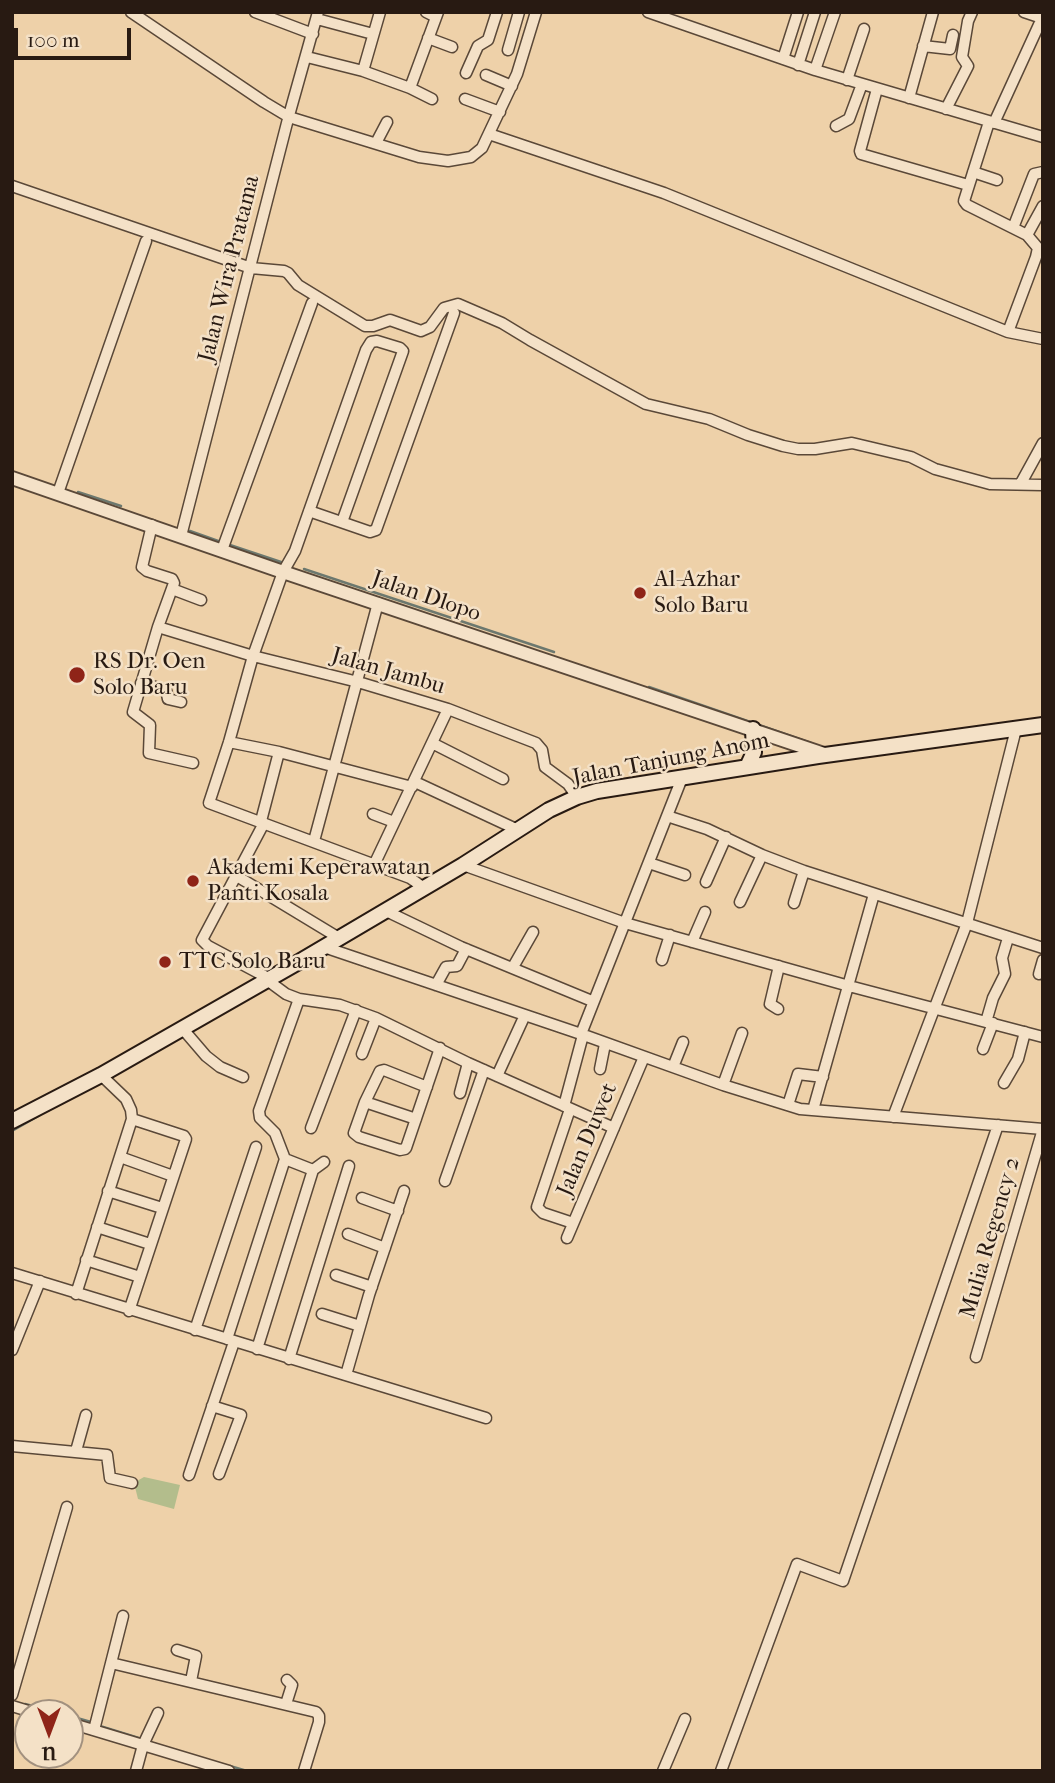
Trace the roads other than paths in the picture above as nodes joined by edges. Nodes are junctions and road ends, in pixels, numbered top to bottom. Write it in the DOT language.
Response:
graph roads {
  1 [pos="131,12"];
  2 [pos="256,12"];
  3 [pos="380,12"];
  4 [pos="426,12"];
  5 [pos="497,12"];
  6 [pos="519,12"];
  7 [pos="536,12"];
  8 [pos="648,12"];
  9 [pos="798,12"];
  10 [pos="815,12"];
  11 [pos="835,12"];
  12 [pos="933,12"];
  13 [pos="972,12"];
  14 [pos="1024,12"];
  15 [pos="437,15"];
  16 [pos="317,16"];
  17 [pos="1042,17"];
  18 [pos="863,29"];
  19 [pos="313,34"];
  20 [pos="373,34"];
  21 [pos="953,35"];
  22 [pos="428,38"];
  23 [pos="923,46"];
  24 [pos="452,47"];
  25 [pos="950,48"];
  26 [pos="963,49"];
  27 [pos="508,50"];
  28 [pos="307,57"];
  29 [pos="783,59"];
  30 [pos="798,65"];
  31 [pos="363,71"];
  32 [pos="816,71"];
  33 [pos="466,73"];
  34 [pos="486,75"];
  35 [pos="847,80"];
  36 [pos="862,84"];
  37 [pos="512,86"];
  38 [pos="410,88"];
  39 [pos="877,89"];
  40 [pos="909,98"];
  41 [pos="432,99"];
  42 [pos="466,99"];
  43 [pos="946,109"];
  44 [pos="500,112"];
  45 [pos="289,117"];
  46 [pos="387,122"];
  47 [pos="992,122"];
  48 [pos="836,126"];
  49 [pos="489,134"];
  50 [pos="1043,137"];
  51 [pos="376,143"];
  52 [pos="973,172"];
  53 [pos="1043,172"];
  54 [pos="997,180"];
  55 [pos="968,185"];
  56 [pos="12,186"];
  57 [pos="1043,206"];
  58 [pos="1013,228"];
  59 [pos="1027,235"];
  60 [pos="146,241"];
  61 [pos="1040,246"];
  62 [pos="251,268"];
  63 [pos="1031,270"];
  64 [pos="1043,274"];
  65 [pos="312,303"];
  66 [pos="454,313"];
  67 [pos="1008,332"];
  68 [pos="1043,339"];
  69 [pos="1043,443"];
  70 [pos="12,478"];
  71 [pos="1021,483"];
  72 [pos="1043,485"];
  73 [pos="58,494"];
  74 [pos="309,511"];
  75 [pos="342,523"];
  76 [pos="152,525"];
  77 [pos="181,536"];
  78 [pos="224,545"];
  79 [pos="295,551"];
  80 [pos="282,572"];
  81 [pos="298,577"];
  82 [pos="172,589"];
  83 [pos="201,600"];
  84 [pos="378,603"];
  85 [pos="158,627"];
  86 [pos="253,656"];
  87 [pos="358,682"];
  88 [pos="141,683"];
  89 [pos="181,702"];
  90 [pos="448,709"];
  91 [pos="1043,725"];
  92 [pos="753,729"];
  93 [pos="1016,729"];
  94 [pos="229,742"];
  95 [pos="432,743"];
  96 [pos="279,752"];
  97 [pos="827,755"];
  98 [pos="193,763"];
  99 [pos="335,767"];
  100 [pos="747,767"];
  101 [pos="682,778"];
  102 [pos="503,779"];
  103 [pos="414,784"];
  104 [pos="577,797"];
  105 [pos="373,814"];
  106 [pos="667,816"];
  107 [pos="263,822"];
  108 [pos="394,822"];
  109 [pos="517,830"];
  110 [pos="726,837"];
  111 [pos="314,841"];
  112 [pos="762,855"];
  113 [pos="649,863"];
  114 [pos="374,865"];
  115 [pos="463,865"];
  116 [pos="804,871"];
  117 [pos="235,875"];
  118 [pos="685,875"];
  119 [pos="706,882"];
  120 [pos="424,888"];
  121 [pos="874,894"];
  122 [pos="740,902"];
  123 [pos="794,903"];
  124 [pos="386,911"];
  125 [pos="705,912"];
  126 [pos="625,923"];
  127 [pos="967,923"];
  128 [pos="533,932"];
  129 [pos="670,935"];
  130 [pos="339,938"];
  131 [pos="1008,938"];
  132 [pos="692,942"];
  133 [pos="324,947"];
  134 [pos="1043,948"];
  135 [pos="466,949"];
  136 [pos="662,960"];
  137 [pos="1043,960"];
  138 [pos="513,967"];
  139 [pos="779,967"];
  140 [pos="1039,974"];
  141 [pos="269,980"];
  142 [pos="436,985"];
  143 [pos="849,986"];
  144 [pos="299,999"];
  145 [pos="592,1001"];
  146 [pos="935,1008"];
  147 [pos="778,1009"];
  148 [pos="356,1010"];
  149 [pos="525,1014"];
  150 [pos="376,1018"];
  151 [pos="990,1023"];
  152 [pos="182,1028"];
  153 [pos="1025,1032"];
  154 [pos="582,1034"];
  155 [pos="742,1034"];
  156 [pos="1043,1037"];
  157 [pos="683,1042"];
  158 [pos="605,1044"];
  159 [pos="440,1048"];
  160 [pos="983,1049"];
  161 [pos="362,1054"];
  162 [pos="644,1057"];
  163 [pos="468,1063"];
  164 [pos="673,1067"];
  165 [pos="600,1069"];
  166 [pos="484,1070"];
  167 [pos="102,1075"];
  168 [pos="497,1076"];
  169 [pos="243,1077"];
  170 [pos="823,1077"];
  171 [pos="1004,1083"];
  172 [pos="723,1085"];
  173 [pos="427,1087"];
  174 [pos="460,1093"];
  175 [pos="365,1102"];
  176 [pos="788,1105"];
  177 [pos="567,1108"];
  178 [pos="813,1110"];
  179 [pos="892,1117"];
  180 [pos="132,1119"];
  181 [pos="416,1119"];
  182 [pos="12,1121"];
  183 [pos="998,1125"];
  184 [pos="311,1128"];
  185 [pos="614,1128"];
  186 [pos="1043,1129"];
  187 [pos="256,1147"];
  188 [pos="120,1157"];
  189 [pos="285,1159"];
  190 [pos="324,1162"];
  191 [pos="349,1166"];
  192 [pos="313,1170"];
  193 [pos="173,1176"];
  194 [pos="445,1181"];
  195 [pos="108,1191"];
  196 [pos="404,1191"];
  197 [pos="362,1198"];
  198 [pos="162,1208"];
  199 [pos="398,1211"];
  200 [pos="572,1223"];
  201 [pos="97,1227"];
  202 [pos="348,1234"];
  203 [pos="567,1238"];
  204 [pos="150,1244"];
  205 [pos="385,1248"];
  206 [pos="86,1260"];
  207 [pos="13,1275"];
  208 [pos="336,1275"];
  209 [pos="140,1277"];
  210 [pos="40,1281"];
  211 [pos="372,1287"];
  212 [pos="76,1294"];
  213 [pos="130,1311"];
  214 [pos="322,1314"];
  215 [pos="360,1326"];
  216 [pos="195,1330"];
  217 [pos="230,1341"];
  218 [pos="257,1349"];
  219 [pos="12,1350"];
  220 [pos="976,1357"];
  221 [pos="289,1359"];
  222 [pos="346,1375"];
  223 [pos="212,1406"];
  224 [pos="86,1415"];
  225 [pos="486,1418"];
  226 [pos="12,1446"];
  227 [pos="76,1451"];
  228 [pos="219,1474"];
  229 [pos="189,1475"];
  230 [pos="132,1483"];
  231 [pos="67,1507"];
  232 [pos="123,1616"];
  233 [pos="177,1650"];
  234 [pos="111,1663"];
  235 [pos="287,1680"];
  236 [pos="191,1681"];
  237 [pos="12,1695"];
  238 [pos="286,1704"];
  239 [pos="158,1713"];
  240 [pos="685,1719"];
  241 [pos="84,1727"];
  242 [pos="94,1730"];
  243 [pos="143,1745"];
  244 [pos="136,1771"];
  245 [pos="229,1771"];
  246 [pos="304,1771"];
  247 [pos="663,1771"];
  248 [pos="721,1771"];
  1 -- 45 [label="street"];
  2 -- 19 [label="street"];
  3 -- 20 [label="street"];
  4 -- 15 [label="street"];
  5 -- 33 [label="street"];
  6 -- 27 [label="street"];
  7 -- 37 [label="street"];
  8 -- 29 [label="street"];
  9 -- 29 [label="street"];
  10 -- 30 [label="street"];
  11 -- 32 [label="street"];
  12 -- 23 [label="street"];
  13 -- 26 [label="street"];
  14 -- 17 [label="street"];
  15 -- 22 [label="street"];
  16 -- 19 [label="street, Jalan Wira Pratama"];
  16 -- 20 [label="street"];
  17 -- 47 [label="street"];
  18 -- 35 [label="street"];
  19 -- 28 [label="street, Jalan Wira Pratama"];
  20 -- 31 [label="street"];
  21 -- 25 [label="street"];
  22 -- 24 [label="street"];
  22 -- 38 [label="street"];
  23 -- 25 [label="street"];
  23 -- 40 [label="street"];
  25 -- 26 [label="street"];
  26 -- 43 [label="street"];
  28 -- 31 [label="street"];
  28 -- 45 [label="street, Jalan Wira Pratama"];
  29 -- 30 [label="street"];
  30 -- 32 [label="street"];
  31 -- 38 [label="street"];
  32 -- 35 [label="street"];
  34 -- 37 [label="street"];
  35 -- 36 [label="street"];
  36 -- 39 [label="street"];
  36 -- 48 [label="street"];
  37 -- 44 [label="street"];
  38 -- 41 [label="street"];
  39 -- 40 [label="street"];
  39 -- 55 [label="street"];
  40 -- 43 [label="street"];
  42 -- 44 [label="street"];
  43 -- 47 [label="street"];
  44 -- 49 [label="street"];
  45 -- 51 [label="street"];
  45 -- 62 [label="street, Jalan Wira Pratama"];
  46 -- 51 [label="street"];
  47 -- 50 [label="street"];
  47 -- 52 [label="street"];
  49 -- 51 [label="street"];
  49 -- 67 [label="street"];
  52 -- 54 [label="street"];
  52 -- 55 [label="street"];
  53 -- 58 [label="street"];
  55 -- 58 [label="street"];
  56 -- 62 [label="street"];
  57 -- 59 [label="street"];
  58 -- 59 [label="street"];
  59 -- 61 [label="street"];
  60 -- 73 [label="street"];
  61 -- 63 [label="street"];
  62 -- 71 [label="street"];
  62 -- 77 [label="street, Jalan Wira Pratama"];
  63 -- 64 [label="street"];
  63 -- 67 [label="street"];
  65 -- 78 [label="street"];
  66 -- 75 [label="street"];
  67 -- 68 [label="street"];
  69 -- 71 [label="street"];
  70 -- 73 [label="street, Jalan Dlopo"];
  71 -- 72 [label="street"];
  73 -- 76 [label="street, Jalan Dlopo"];
  74 -- 75 [label="street"];
  74 -- 75 [label="street"];
  74 -- 79 [label="street"];
  76 -- 77 [label="street, Jalan Dlopo"];
  76 -- 82 [label="street"];
  77 -- 78 [label="street, Jalan Dlopo"];
  78 -- 80 [label="street, Jalan Dlopo"];
  79 -- 80 [label="street"];
  79 -- 81 [label="street"];
  80 -- 81 [label="street, Jalan Dlopo"];
  80 -- 86 [label="street"];
  81 -- 84 [label="street, Jalan Dlopo"];
  82 -- 83 [label="street"];
  82 -- 85 [label="street"];
  84 -- 87 [label="street"];
  84 -- 92 [label="street, Jalan Dlopo"];
  85 -- 86 [label="street, Jalan Jambu"];
  85 -- 88 [label="street"];
  86 -- 87 [label="street, Jalan Jambu"];
  86 -- 94 [label="street"];
  87 -- 90 [label="street, Jalan Jambu"];
  87 -- 99 [label="street"];
  88 -- 89 [label="street"];
  88 -- 98 [label="street"];
  90 -- 95 [label="street"];
  90 -- 104 [label="street, Jalan Jambu"];
  91 -- 93 [label="main road, Jalan Tanjung Anom"];
  92 -- 97 [label="street, Jalan Dlopo"];
  92 -- 100 [label="main road"];
  93 -- 97 [label="main road, Jalan Tanjung Anom"];
  93 -- 127 [label="street"];
  94 -- 96 [label="street"];
  94 -- 107 [label="street"];
  95 -- 102 [label="street"];
  95 -- 103 [label="street"];
  96 -- 99 [label="street"];
  96 -- 107 [label="street"];
  97 -- 100 [label="main road, Jalan Tanjung Anom"];
  99 -- 103 [label="street"];
  99 -- 111 [label="street"];
  100 -- 101 [label="main road, Jalan Tanjung Anom"];
  101 -- 104 [label="main road, Jalan Tanjung Anom"];
  101 -- 106 [label="street"];
  103 -- 108 [label="street"];
  103 -- 109 [label="street"];
  104 -- 109 [label="main road, Jalan Tanjung Anom"];
  105 -- 108 [label="street"];
  106 -- 110 [label="street"];
  106 -- 113 [label="street"];
  107 -- 111 [label="street"];
  107 -- 117 [label="street"];
  108 -- 114 [label="street"];
  109 -- 115 [label="main road, Jalan Tanjung Anom"];
  110 -- 112 [label="street"];
  110 -- 119 [label="street"];
  111 -- 114 [label="street"];
  112 -- 116 [label="street"];
  112 -- 122 [label="street"];
  113 -- 118 [label="street"];
  113 -- 126 [label="street"];
  114 -- 120 [label="street"];
  115 -- 120 [label="main road, Jalan Tanjung Anom"];
  115 -- 126 [label="street"];
  116 -- 121 [label="street"];
  116 -- 123 [label="street"];
  117 -- 130 [label="street"];
  117 -- 141 [label="street"];
  120 -- 124 [label="main road, Jalan Tanjung Anom"];
  121 -- 127 [label="street"];
  121 -- 143 [label="street"];
  124 -- 130 [label="main road, Jalan Tanjung Anom"];
  124 -- 135 [label="street"];
  125 -- 132 [label="street"];
  126 -- 129 [label="street"];
  126 -- 145 [label="street"];
  127 -- 131 [label="street"];
  127 -- 146 [label="street"];
  128 -- 138 [label="street"];
  129 -- 132 [label="street"];
  129 -- 136 [label="street"];
  130 -- 133 [label="main road, Jalan Tanjung Anom"];
  131 -- 134 [label="street"];
  131 -- 151 [label="street"];
  132 -- 139 [label="street"];
  133 -- 141 [label="main road, Jalan Tanjung Anom"];
  133 -- 142 [label="street"];
  135 -- 138 [label="street"];
  135 -- 142 [label="street"];
  137 -- 140 [label="street"];
  138 -- 145 [label="street"];
  139 -- 143 [label="street"];
  139 -- 147 [label="street"];
  141 -- 144 [label="street"];
  141 -- 152 [label="main road, Jalan Tanjung Anom"];
  142 -- 149 [label="street"];
  143 -- 146 [label="street"];
  143 -- 170 [label="street"];
  144 -- 148 [label="street"];
  144 -- 189 [label="street"];
  145 -- 154 [label="street"];
  146 -- 151 [label="street"];
  146 -- 179 [label="street"];
  148 -- 150 [label="street"];
  148 -- 184 [label="street"];
  149 -- 154 [label="street"];
  149 -- 168 [label="street"];
  150 -- 159 [label="street"];
  150 -- 161 [label="street"];
  151 -- 153 [label="street"];
  151 -- 160 [label="street"];
  152 -- 167 [label="main road, Jalan Tanjung Anom"];
  152 -- 169 [label="street"];
  153 -- 156 [label="street"];
  153 -- 171 [label="street"];
  154 -- 158 [label="street"];
  154 -- 177 [label="street"];
  155 -- 172 [label="street"];
  157 -- 164 [label="street"];
  158 -- 162 [label="street"];
  158 -- 165 [label="street"];
  159 -- 163 [label="street"];
  159 -- 173 [label="street"];
  162 -- 164 [label="street"];
  162 -- 185 [label="street, Jalan Duwet"];
  163 -- 166 [label="street"];
  163 -- 174 [label="street"];
  164 -- 172 [label="street"];
  166 -- 168 [label="street"];
  166 -- 194 [label="street"];
  167 -- 180 [label="street"];
  167 -- 182 [label="main road, Jalan Tanjung Anom"];
  168 -- 177 [label="street"];
  170 -- 176 [label="street"];
  170 -- 178 [label="street"];
  172 -- 176 [label="street"];
  173 -- 175 [label="street"];
  173 -- 181 [label="street"];
  175 -- 181 [label="street"];
  175 -- 181 [label="street"];
  176 -- 178 [label="street"];
  177 -- 185 [label="street"];
  177 -- 200 [label="street"];
  178 -- 179 [label="street"];
  179 -- 183 [label="street"];
  180 -- 188 [label="street"];
  180 -- 193 [label="street"];
  183 -- 186 [label="street"];
  183 -- 248 [label="street"];
  185 -- 200 [label="street, Jalan Duwet"];
  186 -- 220 [label="street, Mulia Regency 2"];
  187 -- 216 [label="street"];
  188 -- 193 [label="street"];
  188 -- 195 [label="street"];
  189 -- 192 [label="street"];
  189 -- 217 [label="street"];
  190 -- 192 [label="street"];
  191 -- 221 [label="street"];
  192 -- 218 [label="street"];
  193 -- 198 [label="street"];
  195 -- 198 [label="street"];
  195 -- 201 [label="street"];
  196 -- 199 [label="street"];
  197 -- 199 [label="street"];
  198 -- 204 [label="street"];
  199 -- 205 [label="street"];
  200 -- 203 [label="street, Jalan Duwet"];
  201 -- 204 [label="street"];
  201 -- 206 [label="street"];
  202 -- 205 [label="street"];
  204 -- 209 [label="street"];
  205 -- 211 [label="street"];
  206 -- 209 [label="street"];
  206 -- 212 [label="street"];
  207 -- 210 [label="street"];
  208 -- 211 [label="street"];
  209 -- 213 [label="street"];
  210 -- 212 [label="street"];
  210 -- 219 [label="street"];
  211 -- 215 [label="street"];
  212 -- 213 [label="street"];
  213 -- 216 [label="street"];
  214 -- 215 [label="street"];
  215 -- 222 [label="street"];
  216 -- 217 [label="street"];
  217 -- 218 [label="street"];
  217 -- 223 [label="street"];
  218 -- 221 [label="street"];
  221 -- 222 [label="street"];
  222 -- 225 [label="street"];
  223 -- 228 [label="street"];
  223 -- 229 [label="street"];
  224 -- 227 [label="street"];
  226 -- 227 [label="street"];
  227 -- 230 [label="street"];
  231 -- 237 [label="street"];
  232 -- 234 [label="street"];
  233 -- 236 [label="street"];
  234 -- 236 [label="street"];
  234 -- 242 [label="street"];
  235 -- 238 [label="street"];
  236 -- 238 [label="street"];
  238 -- 246 [label="street"];
  239 -- 243 [label="street"];
  240 -- 247 [label="street"];
  241 -- 242 [label="street"];
  242 -- 243 [label="street"];
  243 -- 244 [label="street"];
  243 -- 245 [label="street"];
}
